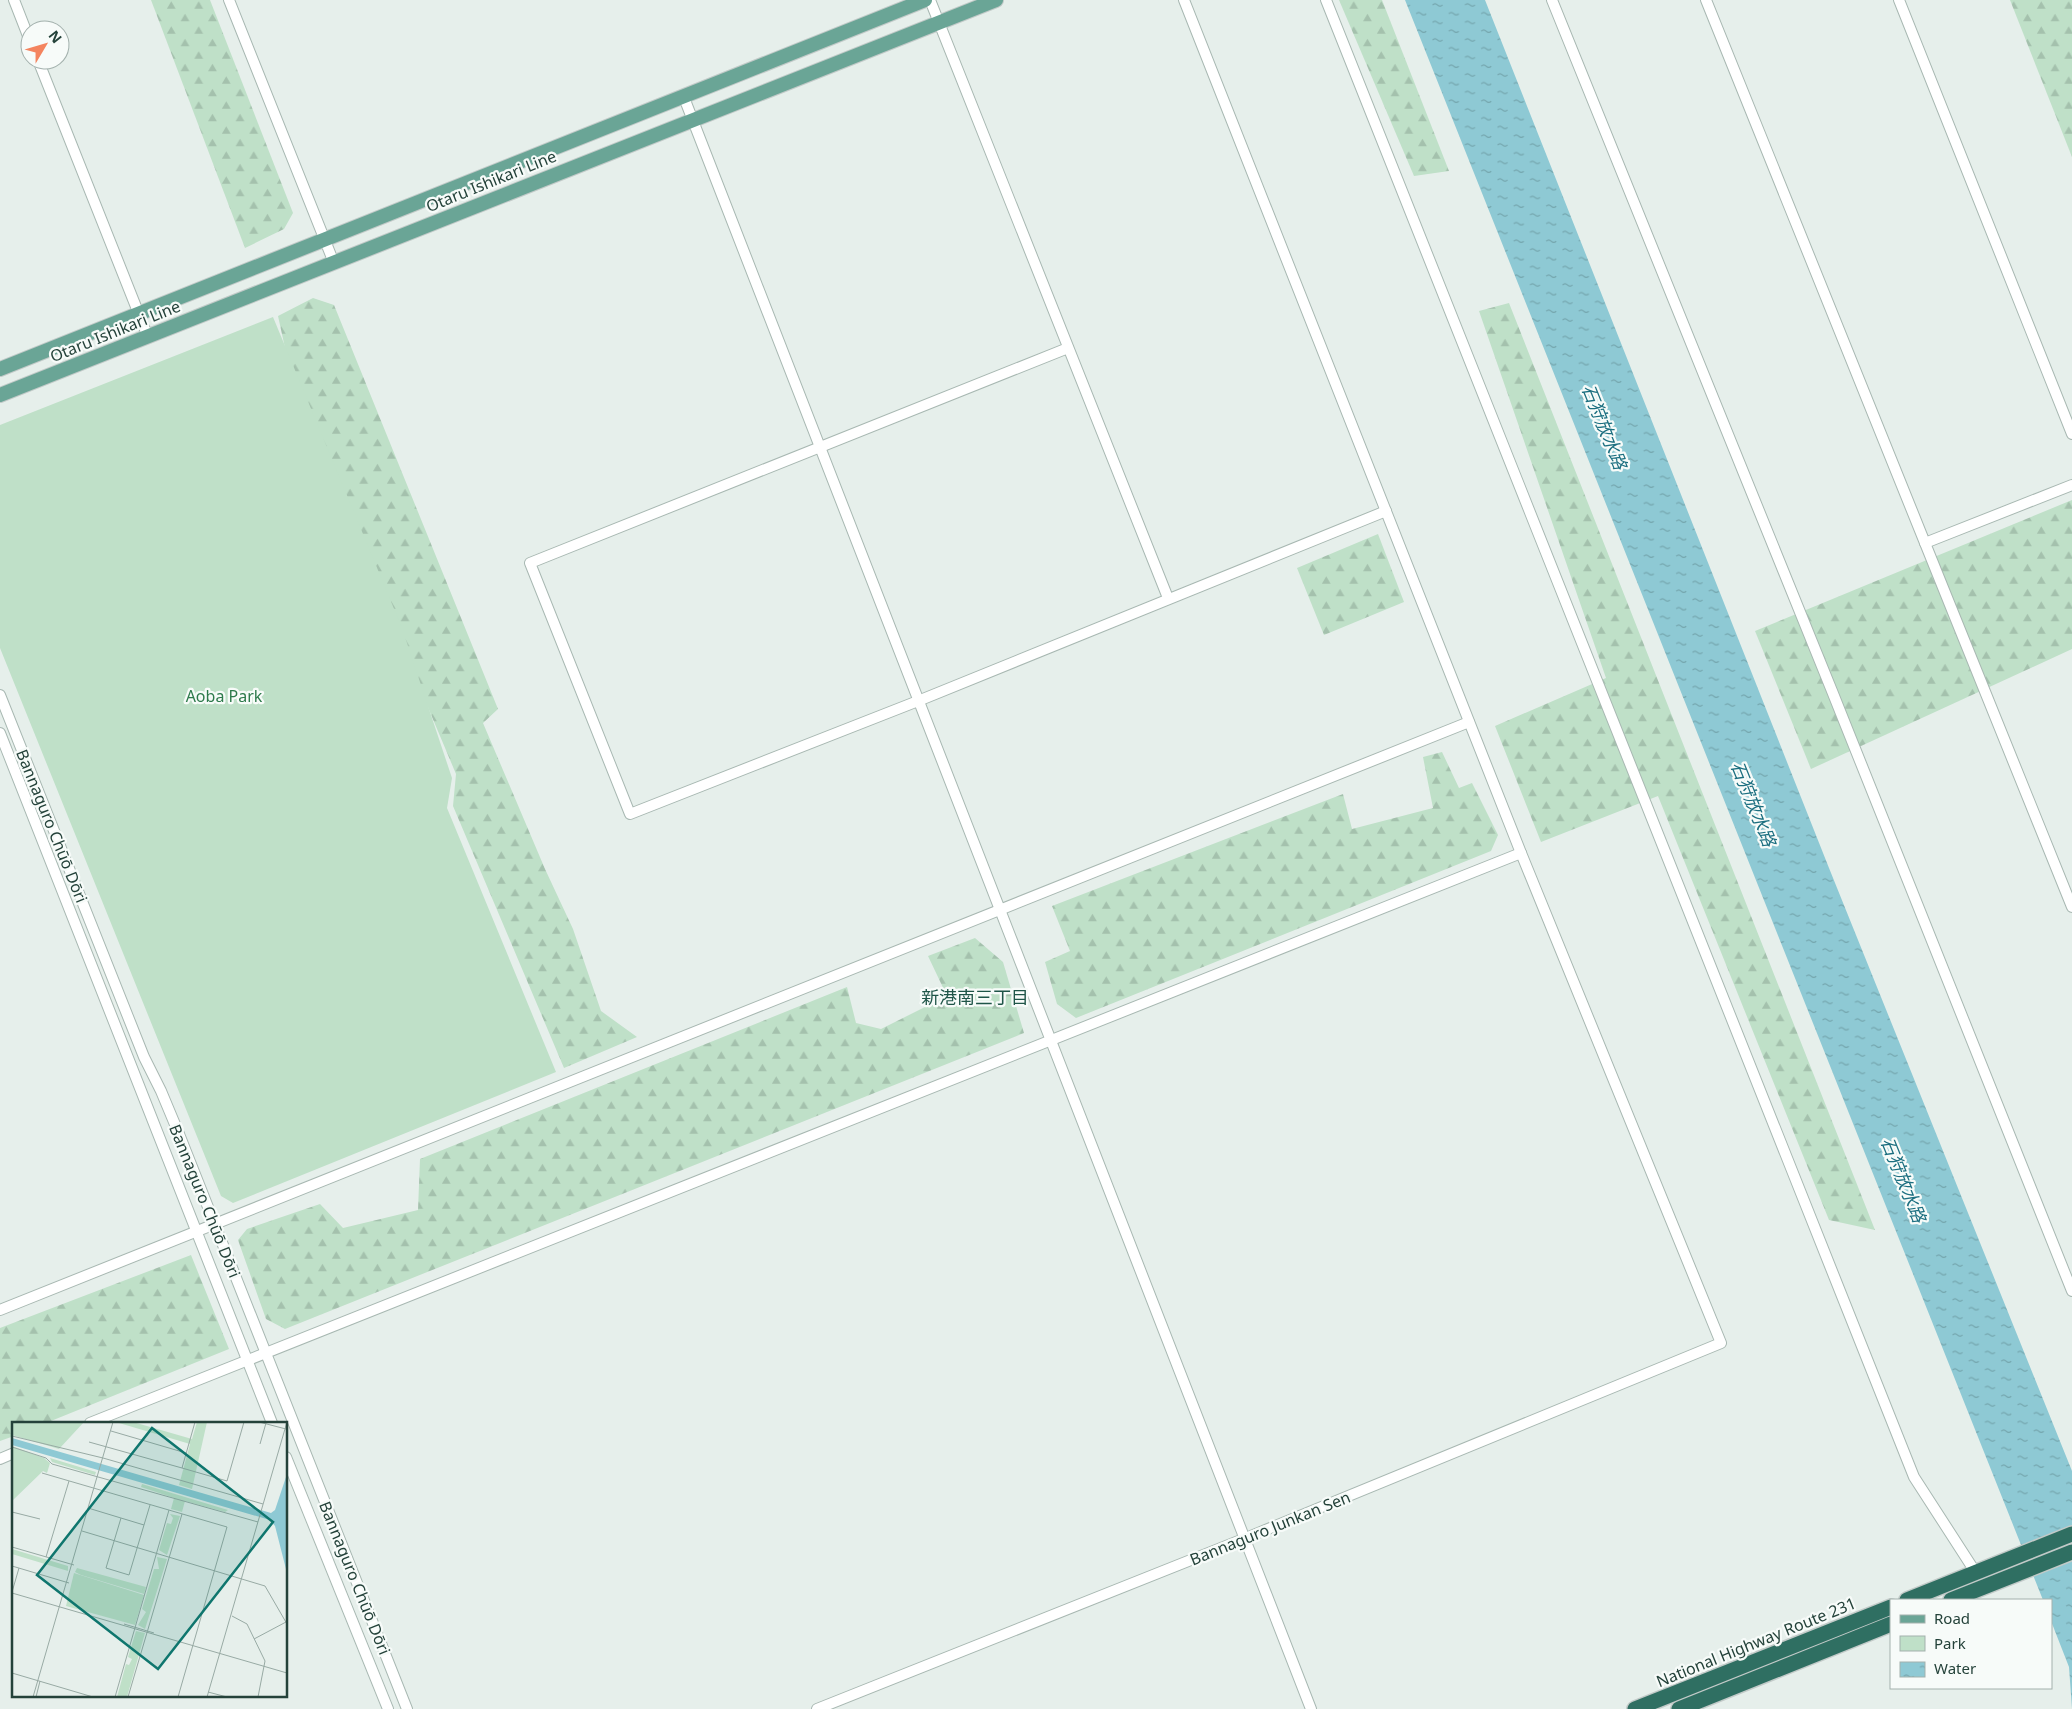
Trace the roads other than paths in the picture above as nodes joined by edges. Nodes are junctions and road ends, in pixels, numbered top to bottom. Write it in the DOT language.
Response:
graph roads {
  1 [pos="14,0"];
  2 [pos="229,0"];
  3 [pos="925,0"];
  4 [pos="930,0"];
  5 [pos="996,0"];
  6 [pos="1184,0"];
  7 [pos="1326,0"];
  8 [pos="1552,0"];
  9 [pos="1706,0"];
  10 [pos="1898,0"];
  11 [pos="22,20"];
  12 [pos="939,22"];
  13 [pos="42,70"];
  14 [pos="682,95"];
  15 [pos="693,120"];
  16 [pos="325,240"];
  17 [pos="334,263"];
  18 [pos="138,314"];
  19 [pos="148,337"];
  20 [pos="1068,348"];
  21 [pos="0,369"];
  22 [pos="0,395"];
  23 [pos="2072,434"];
  24 [pos="820,446"];
  25 [pos="2072,485"];
  26 [pos="1386,511"];
  27 [pos="1925,544"];
  28 [pos="1168,598"];
  29 [pos="0,695"];
  30 [pos="918,701"];
  31 [pos="1469,722"];
  32 [pos="0,733"];
  33 [pos="1521,853"];
  34 [pos="2072,907"];
  35 [pos="999,910"];
  36 [pos="1050,1040"];
  37 [pos="215,1224"];
  38 [pos="196,1232"];
  39 [pos="2072,1292"];
  40 [pos="0,1310"];
  41 [pos="266,1354"];
  42 [pos="247,1360"];
  43 [pos="92,1422"];
  44 [pos="272,1422"];
  45 [pos="12,1454"];
  46 [pos="0,1459"];
  47 [pos="288,1462"];
  48 [pos="2072,1534"];
  49 [pos="1246,1538"];
  50 [pos="2072,1552"];
  51 [pos="1976,1573"];
  52 [pos="1910,1599"];
  53 [pos="1954,1599"];
  54 [pos="1890,1607"];
  55 [pos="1890,1624"];
  56 [pos="388,1709"];
  57 [pos="407,1709"];
  58 [pos="817,1709"];
  59 [pos="1311,1709"];
  60 [pos="1635,1709"];
  61 [pos="1679,1709"];
  1 -- 11 [label="street"];
  2 -- 16 [label="street"];
  3 -- 14 [label="main road, Otaru Ishikari Line"];
  4 -- 12 [label="street"];
  5 -- 12 [label="main road, Otaru Ishikari Line"];
  6 -- 26 [label="street"];
  7 -- 51 [label="street"];
  8 -- 39 [label="street"];
  9 -- 27 [label="street"];
  10 -- 23 [label="street"];
  12 -- 15 [label="main road, Otaru Ishikari Line"];
  12 -- 20 [label="street"];
  13 -- 18 [label="street"];
  14 -- 15 [label="street"];
  14 -- 16 [label="main road, Otaru Ishikari Line"];
  15 -- 17 [label="main road, Otaru Ishikari Line"];
  15 -- 24 [label="street"];
  16 -- 17 [label="street"];
  16 -- 18 [label="main road, Otaru Ishikari Line"];
  17 -- 19 [label="main road, Otaru Ishikari Line"];
  18 -- 19 [label="street"];
  18 -- 21 [label="main road, Otaru Ishikari Line"];
  19 -- 22 [label="main road, Otaru Ishikari Line"];
  20 -- 24 [label="street"];
  20 -- 28 [label="street"];
  24 -- 30 [label="street"];
  24 -- 30 [label="street"];
  25 -- 27 [label="street"];
  26 -- 28 [label="street"];
  26 -- 31 [label="street"];
  27 -- 34 [label="street"];
  28 -- 30 [label="street"];
  29 -- 37 [label="street, Bannaguro Chūō Dōri"];
  30 -- 35 [label="street"];
  31 -- 33 [label="street"];
  31 -- 35 [label="street"];
  32 -- 38 [label="street, Bannaguro Chūō Dōri"];
  33 -- 36 [label="street"];
  33 -- 49 [label="street, Bannaguro Junkan Sen"];
  35 -- 36 [label="street"];
  35 -- 37 [label="street"];
  36 -- 41 [label="street"];
  36 -- 49 [label="street"];
  37 -- 38 [label="street"];
  37 -- 41 [label="street, Bannaguro Chūō Dōri"];
  38 -- 40 [label="street"];
  38 -- 42 [label="street, Bannaguro Chūō Dōri"];
  41 -- 42 [label="street"];
  41 -- 57 [label="street, Bannaguro Chūō Dōri"];
  42 -- 43 [label="street"];
  42 -- 44 [label="street, Bannaguro Chūō Dōri"];
  45 -- 46 [label="street"];
  47 -- 56 [label="street, Bannaguro Chūō Dōri"];
  48 -- 51 [label="highway"];
  49 -- 58 [label="street, Bannaguro Junkan Sen"];
  49 -- 59 [label="street"];
  50 -- 53 [label="highway"];
  51 -- 52 [label="highway"];
  54 -- 60 [label="highway, National Highway Route 231"];
  55 -- 61 [label="highway, National Highway Route 231"];
}
